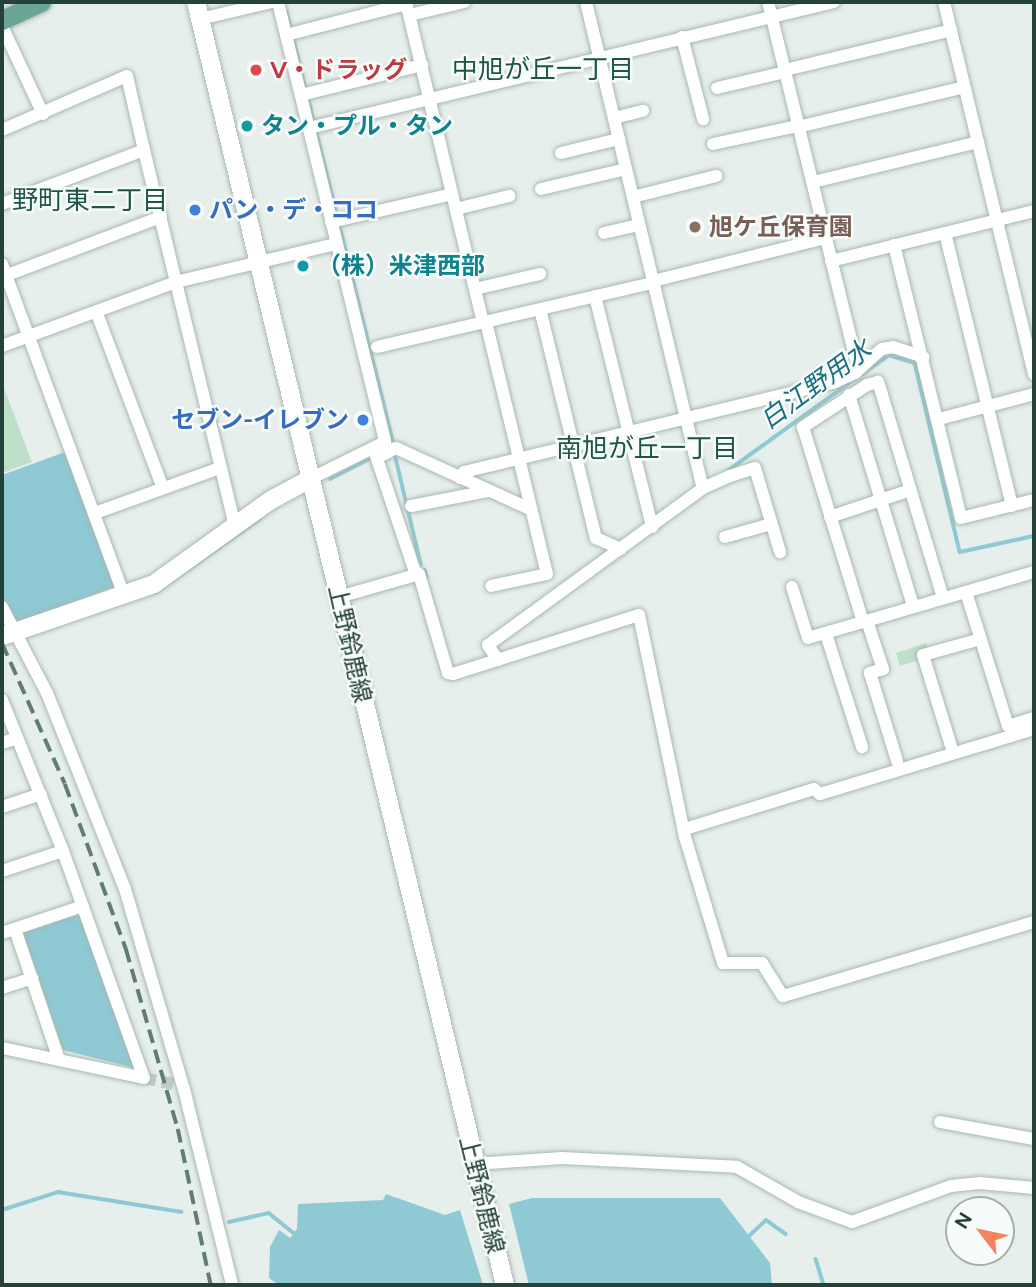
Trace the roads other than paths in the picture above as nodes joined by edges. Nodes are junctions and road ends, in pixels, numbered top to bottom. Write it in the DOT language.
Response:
graph roads {
  1 [pos="41,2"];
  2 [pos="272,2"];
  3 [pos="278,2"];
  4 [pos="464,2"];
  5 [pos="586,2"];
  6 [pos="768,2"];
  7 [pos="834,2"];
  8 [pos="944,2"];
  9 [pos="408,7"];
  10 [pos="198,10"];
  11 [pos="772,17"];
  12 [pos="3,29"];
  13 [pos="951,30"];
  14 [pos="290,34"];
  15 [pos="682,37"];
  16 [pos="599,56"];
  17 [pos="422,65"];
  18 [pos="785,71"];
  19 [pos="964,87"];
  20 [pos="717,88"];
  21 [pos="305,94"];
  22 [pos="431,99"];
  23 [pos="643,111"];
  24 [pos="43,114"];
  25 [pos="614,118"];
  26 [pos="703,119"];
  27 [pos="313,127"];
  28 [pos="798,127"];
  29 [pos="2,130"];
  30 [pos="619,139"];
  31 [pos="978,142"];
  32 [pos="713,144"];
  33 [pos="144,150"];
  34 [pos="561,153"];
  35 [pos="626,169"];
  36 [pos="716,176"];
  37 [pos="813,182"];
  38 [pos="541,189"];
  39 [pos="453,194"];
  40 [pos="509,196"];
  41 [pos="633,197"];
  42 [pos="2,204"];
  43 [pos="456,209"];
  44 [pos="1034,211"];
  45 [pos="161,217"];
  46 [pos="996,220"];
  47 [pos="336,221"];
  48 [pos="639,225"];
  49 [pos="604,233"];
  50 [pos="945,233"];
  51 [pos="825,238"];
  52 [pos="337,244"];
  53 [pos="894,246"];
  54 [pos="257,261"];
  55 [pos="831,261"];
  56 [pos="3,272"];
  57 [pos="540,274"];
  58 [pos="176,282"];
  59 [pos="653,282"];
  60 [pos="475,289"];
  61 [pos="595,296"];
  62 [pos="540,309"];
  63 [pos="96,311"];
  64 [pos="484,322"];
  65 [pos="29,336"];
  66 [pos="2,346"];
  67 [pos="377,347"];
  68 [pos="923,357"];
  69 [pos="856,370"];
  70 [pos="1034,374"];
  71 [pos="867,384"];
  72 [pos="1034,394"];
  73 [pos="849,395"];
  74 [pos="987,406"];
  75 [pos="686,419"];
  76 [pos="939,419"];
  77 [pos="629,433"];
  78 [pos="573,445"];
  79 [pos="375,453"];
  80 [pos="518,459"];
  81 [pos="220,468"];
  82 [pos="460,478"];
  83 [pos="310,479"];
  84 [pos="707,486"];
  85 [pos="163,488"];
  86 [pos="910,490"];
  87 [pos="488,491"];
  88 [pos="881,500"];
  89 [pos="1034,500"];
  90 [pos="411,506"];
  91 [pos="1013,506"];
  92 [pos="531,510"];
  93 [pos="95,513"];
  94 [pos="831,517"];
  95 [pos="771,524"];
  96 [pos="234,527"];
  97 [pos="652,527"];
  98 [pos="725,537"];
  99 [pos="621,549"];
  100 [pos="780,552"];
  101 [pos="1034,572"];
  102 [pos="416,575"];
  103 [pos="491,586"];
  104 [pos="792,587"];
  105 [pos="966,592"];
  106 [pos="124,595"];
  107 [pos="339,597"];
  108 [pos="943,598"];
  109 [pos="2,607"];
  110 [pos="913,607"];
  111 [pos="865,621"];
  112 [pos="10,634"];
  113 [pos="826,634"];
  114 [pos="981,639"];
  115 [pos="498,660"];
  116 [pos="2,700"];
  117 [pos="1034,718"];
  118 [pos="1034,729"];
  119 [pos="17,737"];
  120 [pos="2,743"];
  121 [pos="951,746"];
  122 [pos="862,747"];
  123 [pos="897,761"];
  124 [pos="41,794"];
  125 [pos="2,807"];
  126 [pos="685,829"];
  127 [pos="63,851"];
  128 [pos="2,871"];
  129 [pos="83,906"];
  130 [pos="1034,922"];
  131 [pos="15,929"];
  132 [pos="2,933"];
  133 [pos="32,978"];
  134 [pos="2,988"];
  135 [pos="2,1048"];
  136 [pos="58,1057"];
  137 [pos="940,1122"];
  138 [pos="1034,1139"];
  139 [pos="474,1164"];
  140 [pos="1034,1188"];
  141 [pos="232,1285"];
  142 [pos="505,1285"];
  1 -- 12 [label="main road"];
  2 -- 10 [label="street"];
  3 -- 14 [label="street"];
  4 -- 9 [label="street"];
  5 -- 16 [label="street"];
  6 -- 11 [label="street"];
  7 -- 11 [label="street"];
  8 -- 13 [label="street"];
  9 -- 14 [label="street"];
  9 -- 17 [label="street"];
  10 -- 54 [label="main road, 上野鈴鹿線"];
  11 -- 15 [label="street"];
  11 -- 18 [label="street"];
  12 -- 24 [label="street"];
  13 -- 18 [label="street"];
  13 -- 19 [label="street"];
  14 -- 21 [label="street"];
  15 -- 16 [label="street"];
  15 -- 26 [label="street"];
  16 -- 22 [label="street"];
  16 -- 25 [label="street"];
  17 -- 21 [label="street"];
  17 -- 22 [label="street"];
  18 -- 20 [label="street"];
  18 -- 28 [label="street"];
  19 -- 28 [label="street"];
  19 -- 31 [label="street"];
  21 -- 27 [label="street"];
  22 -- 27 [label="street"];
  22 -- 39 [label="street"];
  23 -- 25 [label="street"];
  24 -- 29 [label="street"];
  24 -- 33 [label="street"];
  25 -- 30 [label="street"];
  27 -- 47 [label="street"];
  28 -- 32 [label="street"];
  28 -- 37 [label="street"];
  30 -- 34 [label="street"];
  30 -- 35 [label="street"];
  31 -- 37 [label="street"];
  31 -- 46 [label="street"];
  33 -- 42 [label="street"];
  33 -- 45 [label="street"];
  35 -- 38 [label="street"];
  35 -- 41 [label="street"];
  36 -- 41 [label="street"];
  37 -- 51 [label="street"];
  39 -- 43 [label="street"];
  39 -- 47 [label="street"];
  40 -- 43 [label="street"];
  41 -- 48 [label="street"];
  43 -- 60 [label="street"];
  44 -- 46 [label="street"];
  45 -- 56 [label="street"];
  45 -- 58 [label="street"];
  46 -- 50 [label="street"];
  46 -- 70 [label="street"];
  47 -- 52 [label="street"];
  48 -- 49 [label="street"];
  48 -- 59 [label="street"];
  50 -- 53 [label="street"];
  50 -- 74 [label="street"];
  51 -- 55 [label="street"];
  51 -- 59 [label="street"];
  52 -- 54 [label="street"];
  52 -- 79 [label="street"];
  53 -- 55 [label="street"];
  53 -- 68 [label="street"];
  54 -- 58 [label="street"];
  54 -- 83 [label="main road, 上野鈴鹿線"];
  55 -- 69 [label="street"];
  56 -- 65 [label="street"];
  57 -- 60 [label="street"];
  58 -- 63 [label="street"];
  58 -- 81 [label="street"];
  59 -- 61 [label="street"];
  59 -- 75 [label="street"];
  60 -- 64 [label="street"];
  61 -- 62 [label="street"];
  61 -- 77 [label="street"];
  62 -- 64 [label="street"];
  62 -- 78 [label="street"];
  63 -- 65 [label="street"];
  63 -- 85 [label="street"];
  64 -- 67 [label="street"];
  64 -- 80 [label="street"];
  65 -- 66 [label="street"];
  65 -- 93 [label="street"];
  68 -- 69 [label="street"];
  68 -- 76 [label="street"];
  69 -- 71 [label="street"];
  69 -- 75 [label="street"];
  71 -- 73 [label="street"];
  71 -- 86 [label="street"];
  72 -- 74 [label="street"];
  73 -- 88 [label="street"];
  73 -- 94 [label="street"];
  74 -- 76 [label="street"];
  74 -- 91 [label="street"];
  75 -- 77 [label="street"];
  75 -- 84 [label="street"];
  76 -- 91 [label="street"];
  77 -- 78 [label="street"];
  77 -- 97 [label="street"];
  78 -- 80 [label="street"];
  78 -- 99 [label="street"];
  79 -- 82 [label="street"];
  79 -- 83 [label="street"];
  79 -- 102 [label="street"];
  80 -- 82 [label="street"];
  80 -- 92 [label="street"];
  81 -- 85 [label="street"];
  81 -- 96 [label="street"];
  82 -- 87 [label="street"];
  83 -- 96 [label="main road"];
  83 -- 107 [label="main road, 上野鈴鹿線"];
  84 -- 95 [label="street"];
  84 -- 97 [label="street"];
  85 -- 93 [label="street"];
  86 -- 88 [label="street"];
  86 -- 108 [label="street"];
  87 -- 90 [label="street"];
  87 -- 92 [label="street"];
  88 -- 94 [label="street"];
  88 -- 110 [label="street"];
  89 -- 91 [label="street"];
  92 -- 103 [label="street"];
  93 -- 106 [label="street"];
  94 -- 111 [label="street"];
  95 -- 98 [label="street"];
  95 -- 100 [label="street"];
  96 -- 106 [label="main road"];
  97 -- 99 [label="street"];
  99 -- 115 [label="street"];
  101 -- 105 [label="street"];
  102 -- 107 [label="street"];
  102 -- 115 [label="street"];
  104 -- 113 [label="street"];
  105 -- 108 [label="street"];
  105 -- 114 [label="street"];
  106 -- 112 [label="main road"];
  107 -- 139 [label="main road, 上野鈴鹿線"];
  108 -- 110 [label="street"];
  109 -- 112 [label="street"];
  110 -- 111 [label="street"];
  111 -- 113 [label="street"];
  111 -- 123 [label="street"];
  112 -- 141 [label="street"];
  113 -- 122 [label="street"];
  114 -- 117 [label="street"];
  114 -- 121 [label="street"];
  115 -- 126 [label="street"];
  116 -- 119 [label="street"];
  118 -- 126 [label="street"];
  119 -- 120 [label="street"];
  119 -- 124 [label="street"];
  124 -- 125 [label="street"];
  124 -- 127 [label="street"];
  126 -- 130 [label="street"];
  127 -- 128 [label="street"];
  127 -- 129 [label="street"];
  129 -- 131 [label="street"];
  129 -- 136 [label="street"];
  131 -- 132 [label="street"];
  131 -- 133 [label="street"];
  133 -- 134 [label="street"];
  133 -- 136 [label="street"];
  135 -- 136 [label="street"];
  137 -- 138 [label="street"];
  139 -- 140 [label="street"];
  139 -- 142 [label="main road, 上野鈴鹿線"];
}
